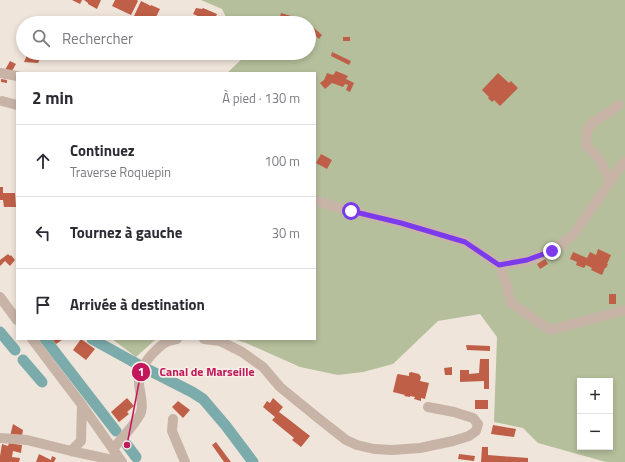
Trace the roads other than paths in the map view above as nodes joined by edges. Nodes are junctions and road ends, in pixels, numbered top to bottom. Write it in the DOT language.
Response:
graph roads {
  1 [pos="0,73"];
  2 [pos="16,76"];
  3 [pos="2,100"];
  4 [pos="16,105"];
  5 [pos="619,105"];
  6 [pos="625,162"];
  7 [pos="610,181"];
  8 [pos="316,200"];
  9 [pos="499,265"];
  10 [pos="0,297"];
  11 [pos="625,310"];
  12 [pos="16,319"];
  13 [pos="33,340"];
  14 [pos="174,340"];
  15 [pos="212,340"];
  16 [pos="82,405"];
  17 [pos="428,407"];
  18 [pos="173,419"];
  19 [pos="0,438"];
  20 [pos="113,448"];
  21 [pos="71,451"];
  22 [pos="122,462"];
  23 [pos="185,462"];
  1 -- 2 [label="street"];
  3 -- 4 [label="street"];
  5 -- 7 [label="street"];
  6 -- 7 [label="street"];
  7 -- 9 [label="street"];
  8 -- 9 [label="street"];
  9 -- 11 [label="street"];
  10 -- 12 [label="street"];
  13 -- 16 [label="street"];
  14 -- 20 [label="street"];
  15 -- 17 [label="street"];
  16 -- 20 [label="street"];
  16 -- 21 [label="street"];
  18 -- 23 [label="street"];
  19 -- 21 [label="street"];
  20 -- 22 [label="street"];
  21 -- 22 [label="street"];
}
